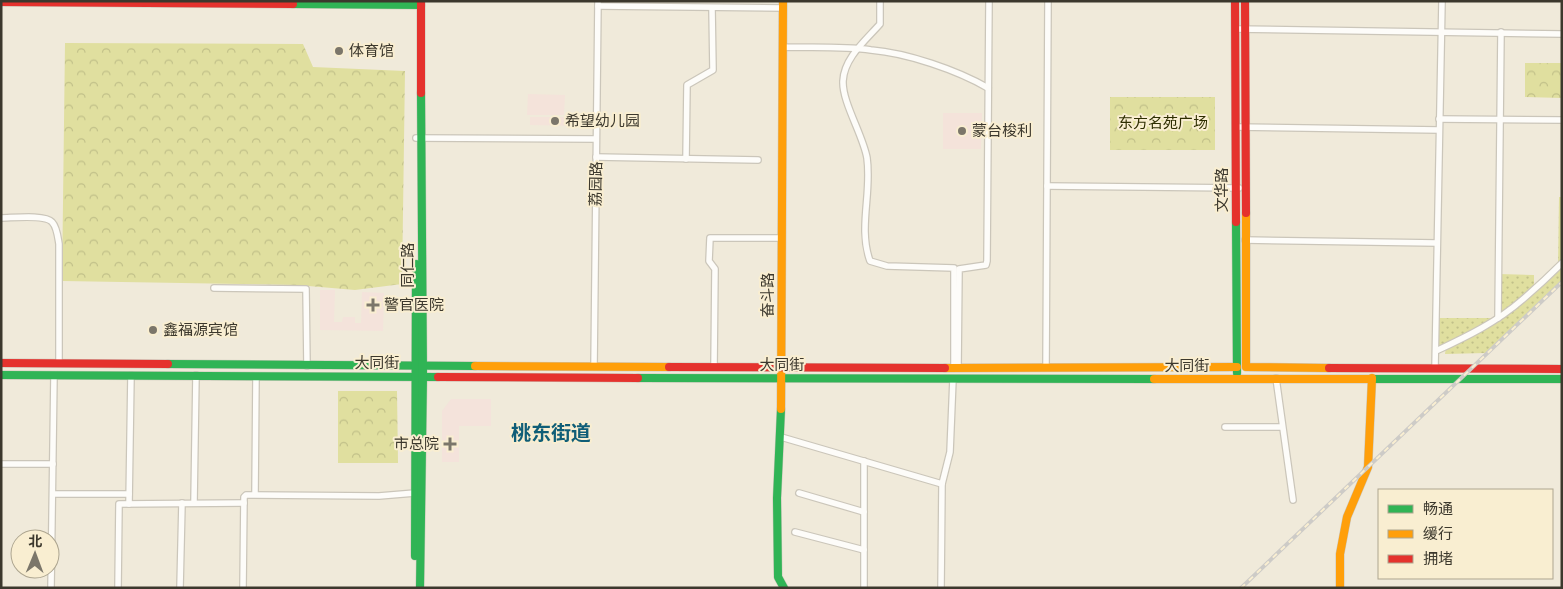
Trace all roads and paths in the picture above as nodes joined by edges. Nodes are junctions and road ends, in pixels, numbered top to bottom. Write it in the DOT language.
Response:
graph roads {
  1 [pos="880,1"];
  2 [pos="989,1"];
  3 [pos="1048,1"];
  4 [pos="1235,1"];
  5 [pos="1245,1"];
  6 [pos="1442,1"];
  7 [pos="1,2"];
  8 [pos="419,3"];
  9 [pos="598,4"];
  10 [pos="783,5"];
  11 [pos="712,8"];
  12 [pos="1235,29"];
  13 [pos="1245,29"];
  14 [pos="1441,31"];
  15 [pos="1501,32"];
  16 [pos="1562,34"];
  17 [pos="783,47"];
  18 [pos="859,48"];
  19 [pos="988,88"];
  20 [pos="1439,119"];
  21 [pos="1499,120"];
  22 [pos="1562,120"];
  23 [pos="1246,127"];
  24 [pos="1236,128"];
  25 [pos="1439,130"];
  26 [pos="418,138"];
  27 [pos="596,139"];
  28 [pos="596,157"];
  29 [pos="686,159"];
  30 [pos="758,160"];
  31 [pos="1046,186"];
  32 [pos="1236,188"];
  33 [pos="1245,188"];
  34 [pos="1,218"];
  35 [pos="782,238"];
  36 [pos="1245,240"];
  37 [pos="1437,243"];
  38 [pos="1562,263"];
  39 [pos="214,288"];
  40 [pos="1498,318"];
  41 [pos="1436,351"];
  42 [pos="1,363"];
  43 [pos="59,363"];
  44 [pos="307,366"];
  45 [pos="419,366"];
  46 [pos="594,367"];
  47 [pos="714,367"];
  48 [pos="1236,367"];
  49 [pos="1246,367"];
  50 [pos="781,368"];
  51 [pos="956,368"];
  52 [pos="1046,368"];
  53 [pos="1435,368"];
  54 [pos="1562,369"];
  55 [pos="1,375"];
  56 [pos="54,375"];
  57 [pos="196,375"];
  58 [pos="131,376"];
  59 [pos="256,376"];
  60 [pos="419,377"];
  61 [pos="1276,378"];
  62 [pos="1372,378"];
  63 [pos="782,379"];
  64 [pos="953,379"];
  65 [pos="1237,379"];
  66 [pos="1246,379"];
  67 [pos="1562,379"];
  68 [pos="1224,427"];
  69 [pos="1282,427"];
  70 [pos="781,437"];
  71 [pos="864,461"];
  72 [pos="1,464"];
  73 [pos="53,464"];
  74 [pos="942,484"];
  75 [pos="415,493"];
  76 [pos="799,493"];
  77 [pos="53,494"];
  78 [pos="129,494"];
  79 [pos="255,494"];
  80 [pos="1293,500"];
  81 [pos="182,502"];
  82 [pos="194,502"];
  83 [pos="244,503"];
  84 [pos="129,504"];
  85 [pos="864,512"];
  86 [pos="796,532"];
  87 [pos="864,550"];
  88 [pos="52,588"];
  89 [pos="118,588"];
  90 [pos="180,588"];
  91 [pos="243,588"];
  92 [pos="414,588"];
  93 [pos="420,588"];
  94 [pos="784,588"];
  95 [pos="864,588"];
  96 [pos="941,588"];
  97 [pos="1340,588"];
  1 -- 18 [label="street"];
  2 -- 19 [label="street"];
  3 -- 31 [label="street"];
  4 -- 12 [label="main road, 文华路"];
  5 -- 13 [label="main road, 文华路"];
  6 -- 14 [label="street"];
  7 -- 8 [label="main road"];
  8 -- 26 [label="main road, 同仁路"];
  9 -- 11 [label="street"];
  9 -- 27 [label="street, 荔园路"];
  10 -- 11 [label="street"];
  10 -- 17 [label="main road, 奋斗路"];
  11 -- 29 [label="street"];
  12 -- 13 [label="street"];
  12 -- 24 [label="main road, 文华路"];
  13 -- 14 [label="street"];
  13 -- 23 [label="main road, 文华路"];
  14 -- 15 [label="street"];
  14 -- 20 [label="street"];
  15 -- 16 [label="street"];
  15 -- 21 [label="street"];
  17 -- 18 [label="street"];
  17 -- 35 [label="main road, 奋斗路"];
  18 -- 19 [label="street"];
  18 -- 51 [label="street"];
  19 -- 51 [label="street"];
  20 -- 21 [label="street"];
  20 -- 25 [label="street"];
  21 -- 22 [label="street"];
  21 -- 40 [label="street"];
  23 -- 24 [label="street"];
  23 -- 25 [label="street"];
  23 -- 33 [label="main road, 文华路"];
  24 -- 32 [label="main road, 文华路"];
  25 -- 37 [label="street"];
  26 -- 27 [label="street"];
  26 -- 45 [label="main road, 同仁路"];
  27 -- 28 [label="street, 荔园路"];
  28 -- 29 [label="street"];
  28 -- 46 [label="street, 荔园路"];
  29 -- 30 [label="street"];
  31 -- 32 [label="street"];
  31 -- 52 [label="street"];
  32 -- 33 [label="street"];
  32 -- 48 [label="main road, 文华路"];
  33 -- 36 [label="main road, 文华路"];
  34 -- 43 [label="street"];
  35 -- 47 [label="street"];
  35 -- 50 [label="main road, 奋斗路"];
  36 -- 37 [label="street"];
  36 -- 49 [label="main road, 文华路"];
  37 -- 41 [label="street"];
  38 -- 40 [label="street"];
  39 -- 44 [label="street"];
  40 -- 41 [label="street"];
  41 -- 53 [label="street"];
  42 -- 43 [label="main road, 大同街"];
  43 -- 44 [label="main road, 大同街"];
  44 -- 45 [label="main road, 大同街"];
  45 -- 46 [label="main road, 大同街"];
  45 -- 60 [label="main road, 同仁路"];
  46 -- 47 [label="main road, 大同街"];
  47 -- 50 [label="main road, 大同街"];
  48 -- 49 [label="main road, 大同街"];
  48 -- 52 [label="main road, 大同街"];
  48 -- 65 [label="main road, 文华路"];
  49 -- 53 [label="main road"];
  49 -- 66 [label="main road, 文华路"];
  50 -- 51 [label="main road, 大同街"];
  50 -- 63 [label="main road, 奋斗路"];
  51 -- 52 [label="main road, 大同街"];
  53 -- 54 [label="main road"];
  55 -- 56 [label="main road, 大同街"];
  56 -- 58 [label="main road, 大同街"];
  56 -- 73 [label="street"];
  57 -- 58 [label="main road, 大同街"];
  57 -- 59 [label="main road, 大同街"];
  57 -- 82 [label="street"];
  58 -- 78 [label="street"];
  59 -- 60 [label="main road, 大同街"];
  59 -- 79 [label="street"];
  60 -- 63 [label="main road, 大同街"];
  60 -- 75 [label="main road, 同仁路"];
  60 -- 93 [label="main road, 同仁路"];
  61 -- 62 [label="main road, 大同街"];
  61 -- 66 [label="main road, 大同街"];
  61 -- 69 [label="street"];
  62 -- 67 [label="main road, 大同街"];
  62 -- 97 [label="main road"];
  63 -- 64 [label="main road, 大同街"];
  63 -- 70 [label="main road, 奋斗路"];
  64 -- 65 [label="main road, 大同街"];
  64 -- 74 [label="street"];
  65 -- 66 [label="main road, 大同街"];
  68 -- 69 [label="street"];
  69 -- 80 [label="street"];
  70 -- 71 [label="street"];
  70 -- 94 [label="main road, 奋斗路"];
  71 -- 74 [label="street"];
  71 -- 85 [label="street"];
  72 -- 73 [label="street"];
  73 -- 77 [label="street"];
  74 -- 96 [label="street"];
  75 -- 79 [label="street"];
  75 -- 92 [label="main road, 同仁路"];
  76 -- 85 [label="street"];
  77 -- 78 [label="street"];
  77 -- 88 [label="street"];
  78 -- 84 [label="street"];
  79 -- 83 [label="street"];
  81 -- 82 [label="street"];
  81 -- 84 [label="street"];
  81 -- 90 [label="street"];
  82 -- 83 [label="street"];
  83 -- 91 [label="street"];
  84 -- 89 [label="street"];
  85 -- 87 [label="street"];
  86 -- 87 [label="street"];
  87 -- 95 [label="street"];
}
